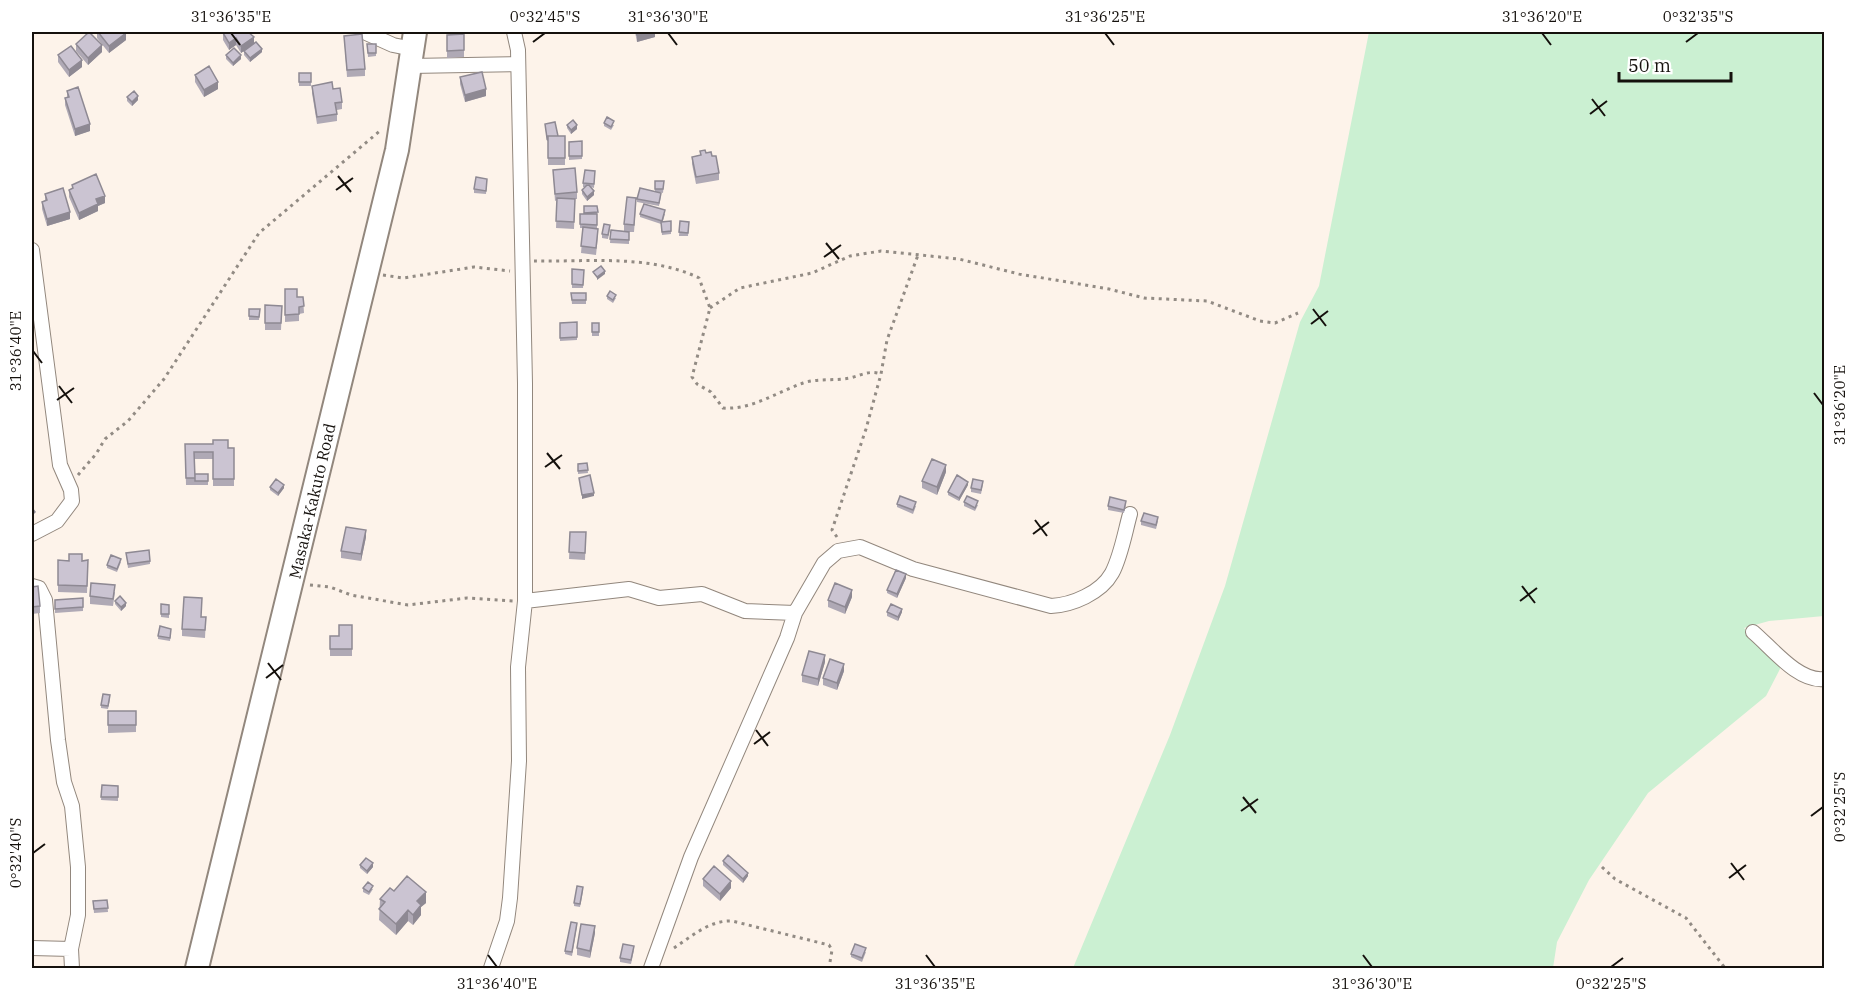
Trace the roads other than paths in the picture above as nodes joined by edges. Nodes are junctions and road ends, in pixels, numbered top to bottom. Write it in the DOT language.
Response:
graph roads {
  1 [pos="364,32"];
  2 [pos="514,32"];
  3 [pos="413,49"];
  4 [pos="517,64"];
  5 [pos="32,250"];
  6 [pos="1130,514"];
  7 [pos="32,534"];
  8 [pos="32,586"];
  9 [pos="525,601"];
  10 [pos="795,613"];
  11 [pos="1753,632"];
  12 [pos="1824,679"];
  13 [pos="32,948"];
  14 [pos="71,949"];
  15 [pos="654,964"];
  16 [pos="72,969"];
  17 [pos="197,969"];
  18 [pos="491,969"];
  1 -- 3 [label="street"];
  2 -- 4 [label="street"];
  3 -- 4 [label="street"];
  3 -- 17 [label="highway, Masaka-Kakuto Road"];
  4 -- 9 [label="street"];
  5 -- 7 [label="street"];
  6 -- 10 [label="street"];
  8 -- 14 [label="street"];
  9 -- 10 [label="street"];
  9 -- 18 [label="street"];
  10 -- 15 [label="street"];
  11 -- 12 [label="street"];
  13 -- 14 [label="street"];
  14 -- 16 [label="street"];
}
